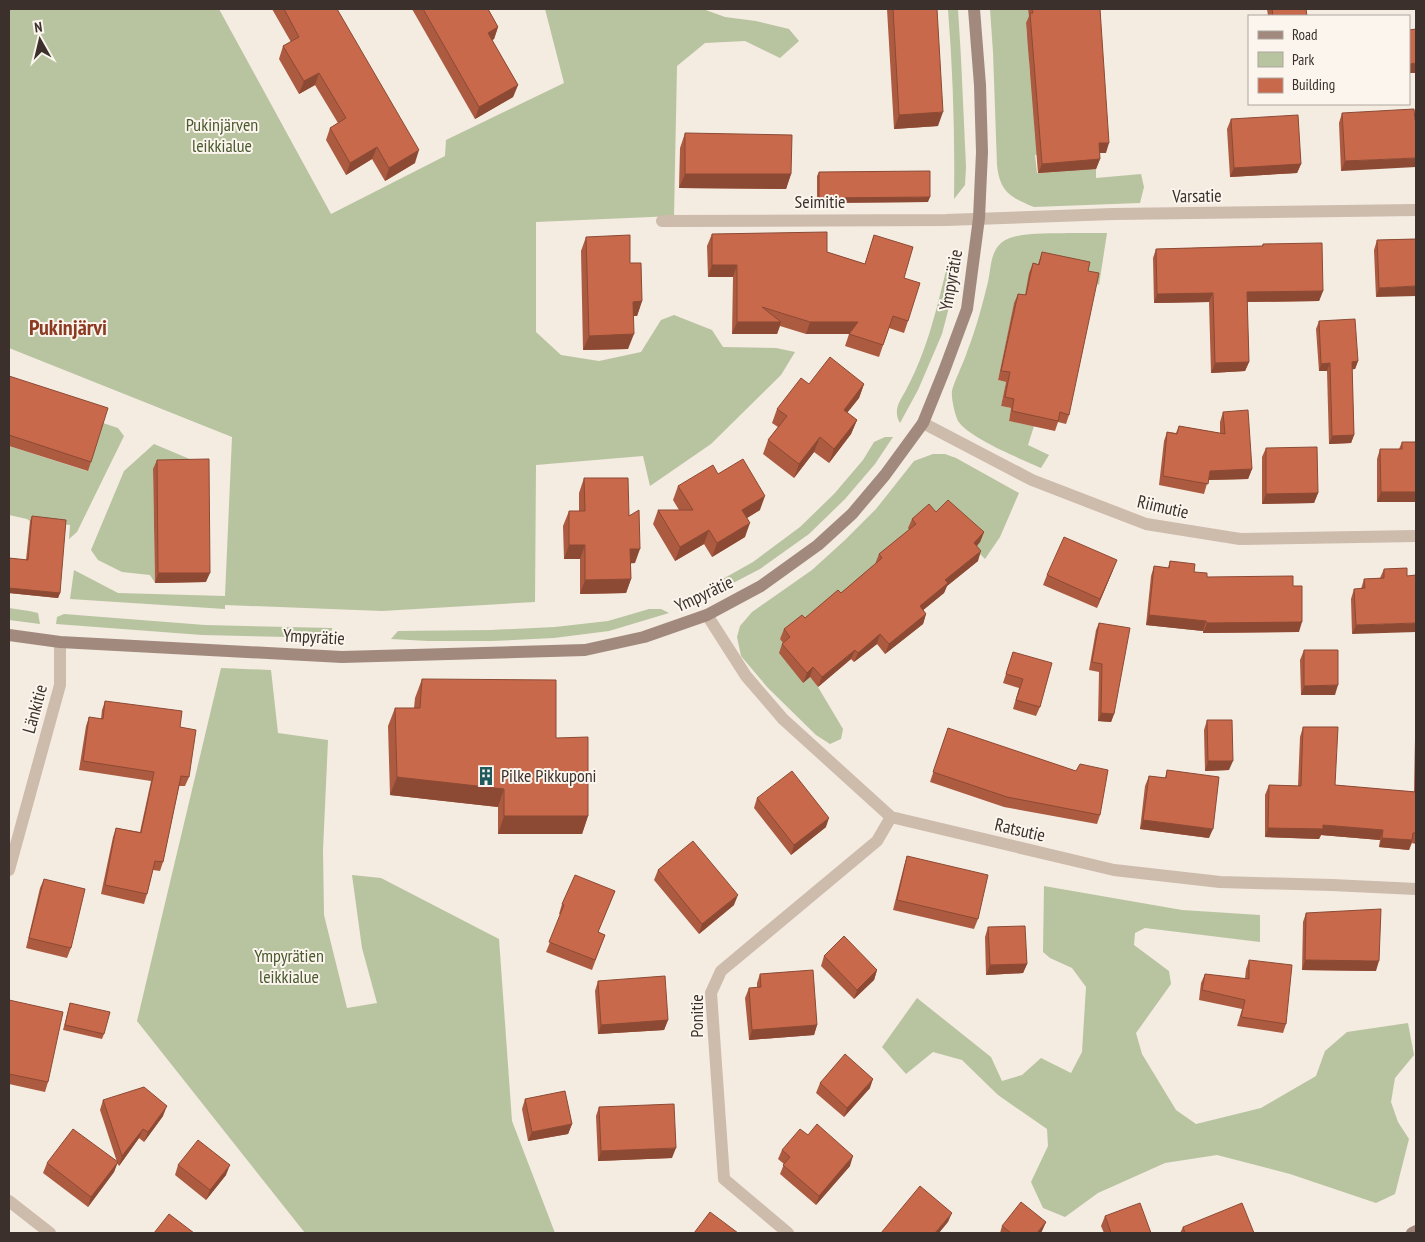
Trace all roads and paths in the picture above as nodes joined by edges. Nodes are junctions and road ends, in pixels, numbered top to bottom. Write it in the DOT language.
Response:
graph roads {
  1 [pos="974,9"];
  2 [pos="1416,210"];
  3 [pos="979,218"];
  4 [pos="662,221"];
  5 [pos="923,423"];
  6 [pos="1416,536"];
  7 [pos="707,616"];
  8 [pos="9,635"];
  9 [pos="60,642"];
  10 [pos="891,817"];
  11 [pos="11,851"];
  12 [pos="9,870"];
  13 [pos="1416,889"];
  14 [pos="9,1201"];
  15 [pos="1416,1231"];
  16 [pos="50,1233"];
  17 [pos="788,1233"];
  18 [pos="1412,1233"];
  1 -- 3 [label="street, Ympyrätie"];
  2 -- 3 [label="street, Varsatie"];
  3 -- 4 [label="street, Seimitie"];
  3 -- 5 [label="street, Ympyrätie"];
  5 -- 6 [label="street, Riimutie"];
  5 -- 7 [label="street, Ympyrätie"];
  7 -- 9 [label="street, Ympyrätie"];
  7 -- 10 [label="street, Ratsutie"];
  8 -- 9 [label="street, Ympyrätie"];
  9 -- 11 [label="street, Länkitie"];
  10 -- 13 [label="street, Ratsutie"];
  10 -- 17 [label="street, Ponitie"];
  11 -- 12 [label="street, Länkitie"];
  14 -- 16 [label="street"];
  15 -- 18 [label="street"];
}
